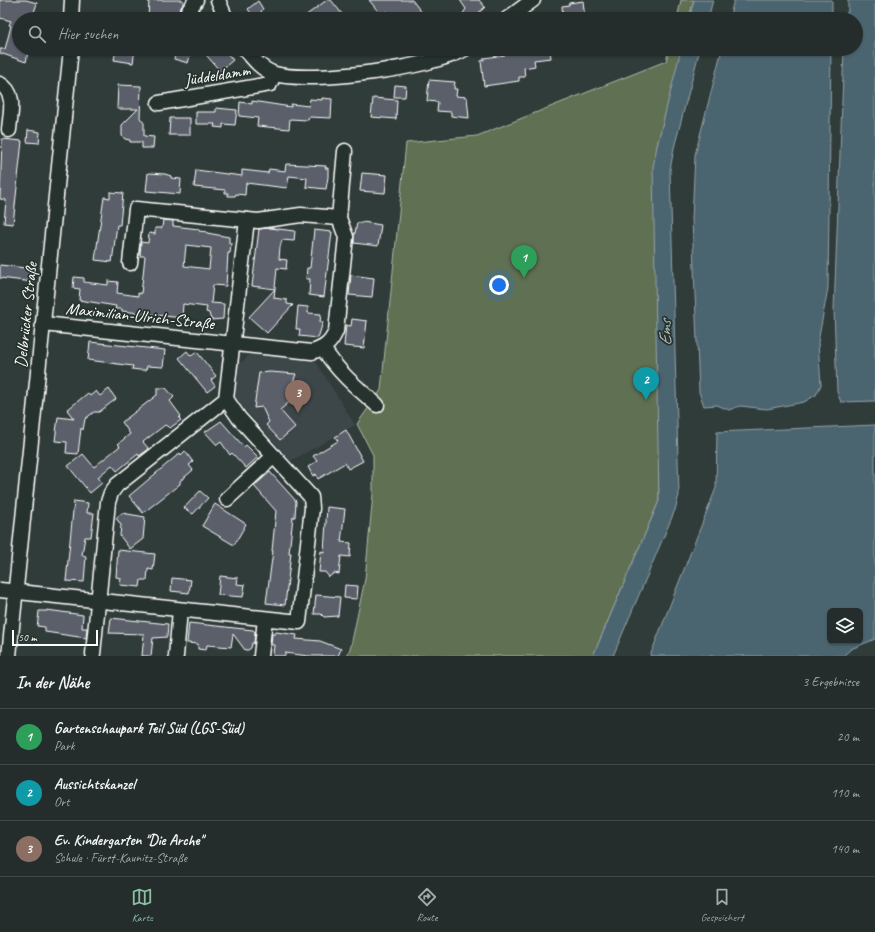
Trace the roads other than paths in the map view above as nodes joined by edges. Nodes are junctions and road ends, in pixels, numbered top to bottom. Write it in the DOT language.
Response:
graph roads {
  1 [pos="72,0"];
  2 [pos="196,0"];
  3 [pos="218,0"];
  4 [pos="533,0"];
  5 [pos="71,12"];
  6 [pos="188,12"];
  7 [pos="223,12"];
  8 [pos="517,12"];
  9 [pos="70,56"];
  10 [pos="251,56"];
  11 [pos="450,56"];
  12 [pos="274,74"];
  13 [pos="0,84"];
  14 [pos="158,103"];
  15 [pos="9,130"];
  16 [pos="345,152"];
  17 [pos="339,218"];
  18 [pos="247,220"];
  19 [pos="130,263"];
  20 [pos="43,324"];
  21 [pos="233,344"];
  22 [pos="322,348"];
  23 [pos="226,399"];
  24 [pos="377,404"];
  25 [pos="274,456"];
  26 [pos="227,499"];
  27 [pos="0,590"];
  28 [pos="15,592"];
  29 [pos="98,601"];
  30 [pos="180,610"];
  31 [pos="265,619"];
  32 [pos="93,654"];
  33 [pos="9,656"];
  34 [pos="176,656"];
  35 [pos="261,656"];
  1 -- 5 [label="street"];
  2 -- 6 [label="street"];
  3 -- 7 [label="street"];
  4 -- 8 [label="street"];
  9 -- 20 [label="street, Delbrücker Straße"];
  10 -- 12 [label="street, Jüddeldamm"];
  11 -- 12 [label="street, Jüddeldamm"];
  12 -- 14 [label="street, Jüddeldamm"];
  13 -- 15 [label="street"];
  16 -- 17 [label="street"];
  17 -- 18 [label="street"];
  17 -- 22 [label="street"];
  18 -- 19 [label="street"];
  18 -- 21 [label="street, Maximilian-Ulrich-Straße"];
  20 -- 21 [label="street, Maximilian-Ulrich-Straße"];
  20 -- 28 [label="street, Delbrücker Straße"];
  21 -- 22 [label="street, Maximilian-Ulrich-Straße"];
  21 -- 23 [label="street"];
  22 -- 24 [label="street"];
  23 -- 25 [label="street"];
  23 -- 29 [label="street"];
  25 -- 26 [label="street"];
  25 -- 31 [label="street"];
  27 -- 28 [label="street"];
  28 -- 29 [label="street"];
  28 -- 33 [label="street, Delbrücker Straße"];
  29 -- 30 [label="street"];
  29 -- 32 [label="street"];
  30 -- 31 [label="street"];
  30 -- 34 [label="street"];
  31 -- 35 [label="street"];
}
